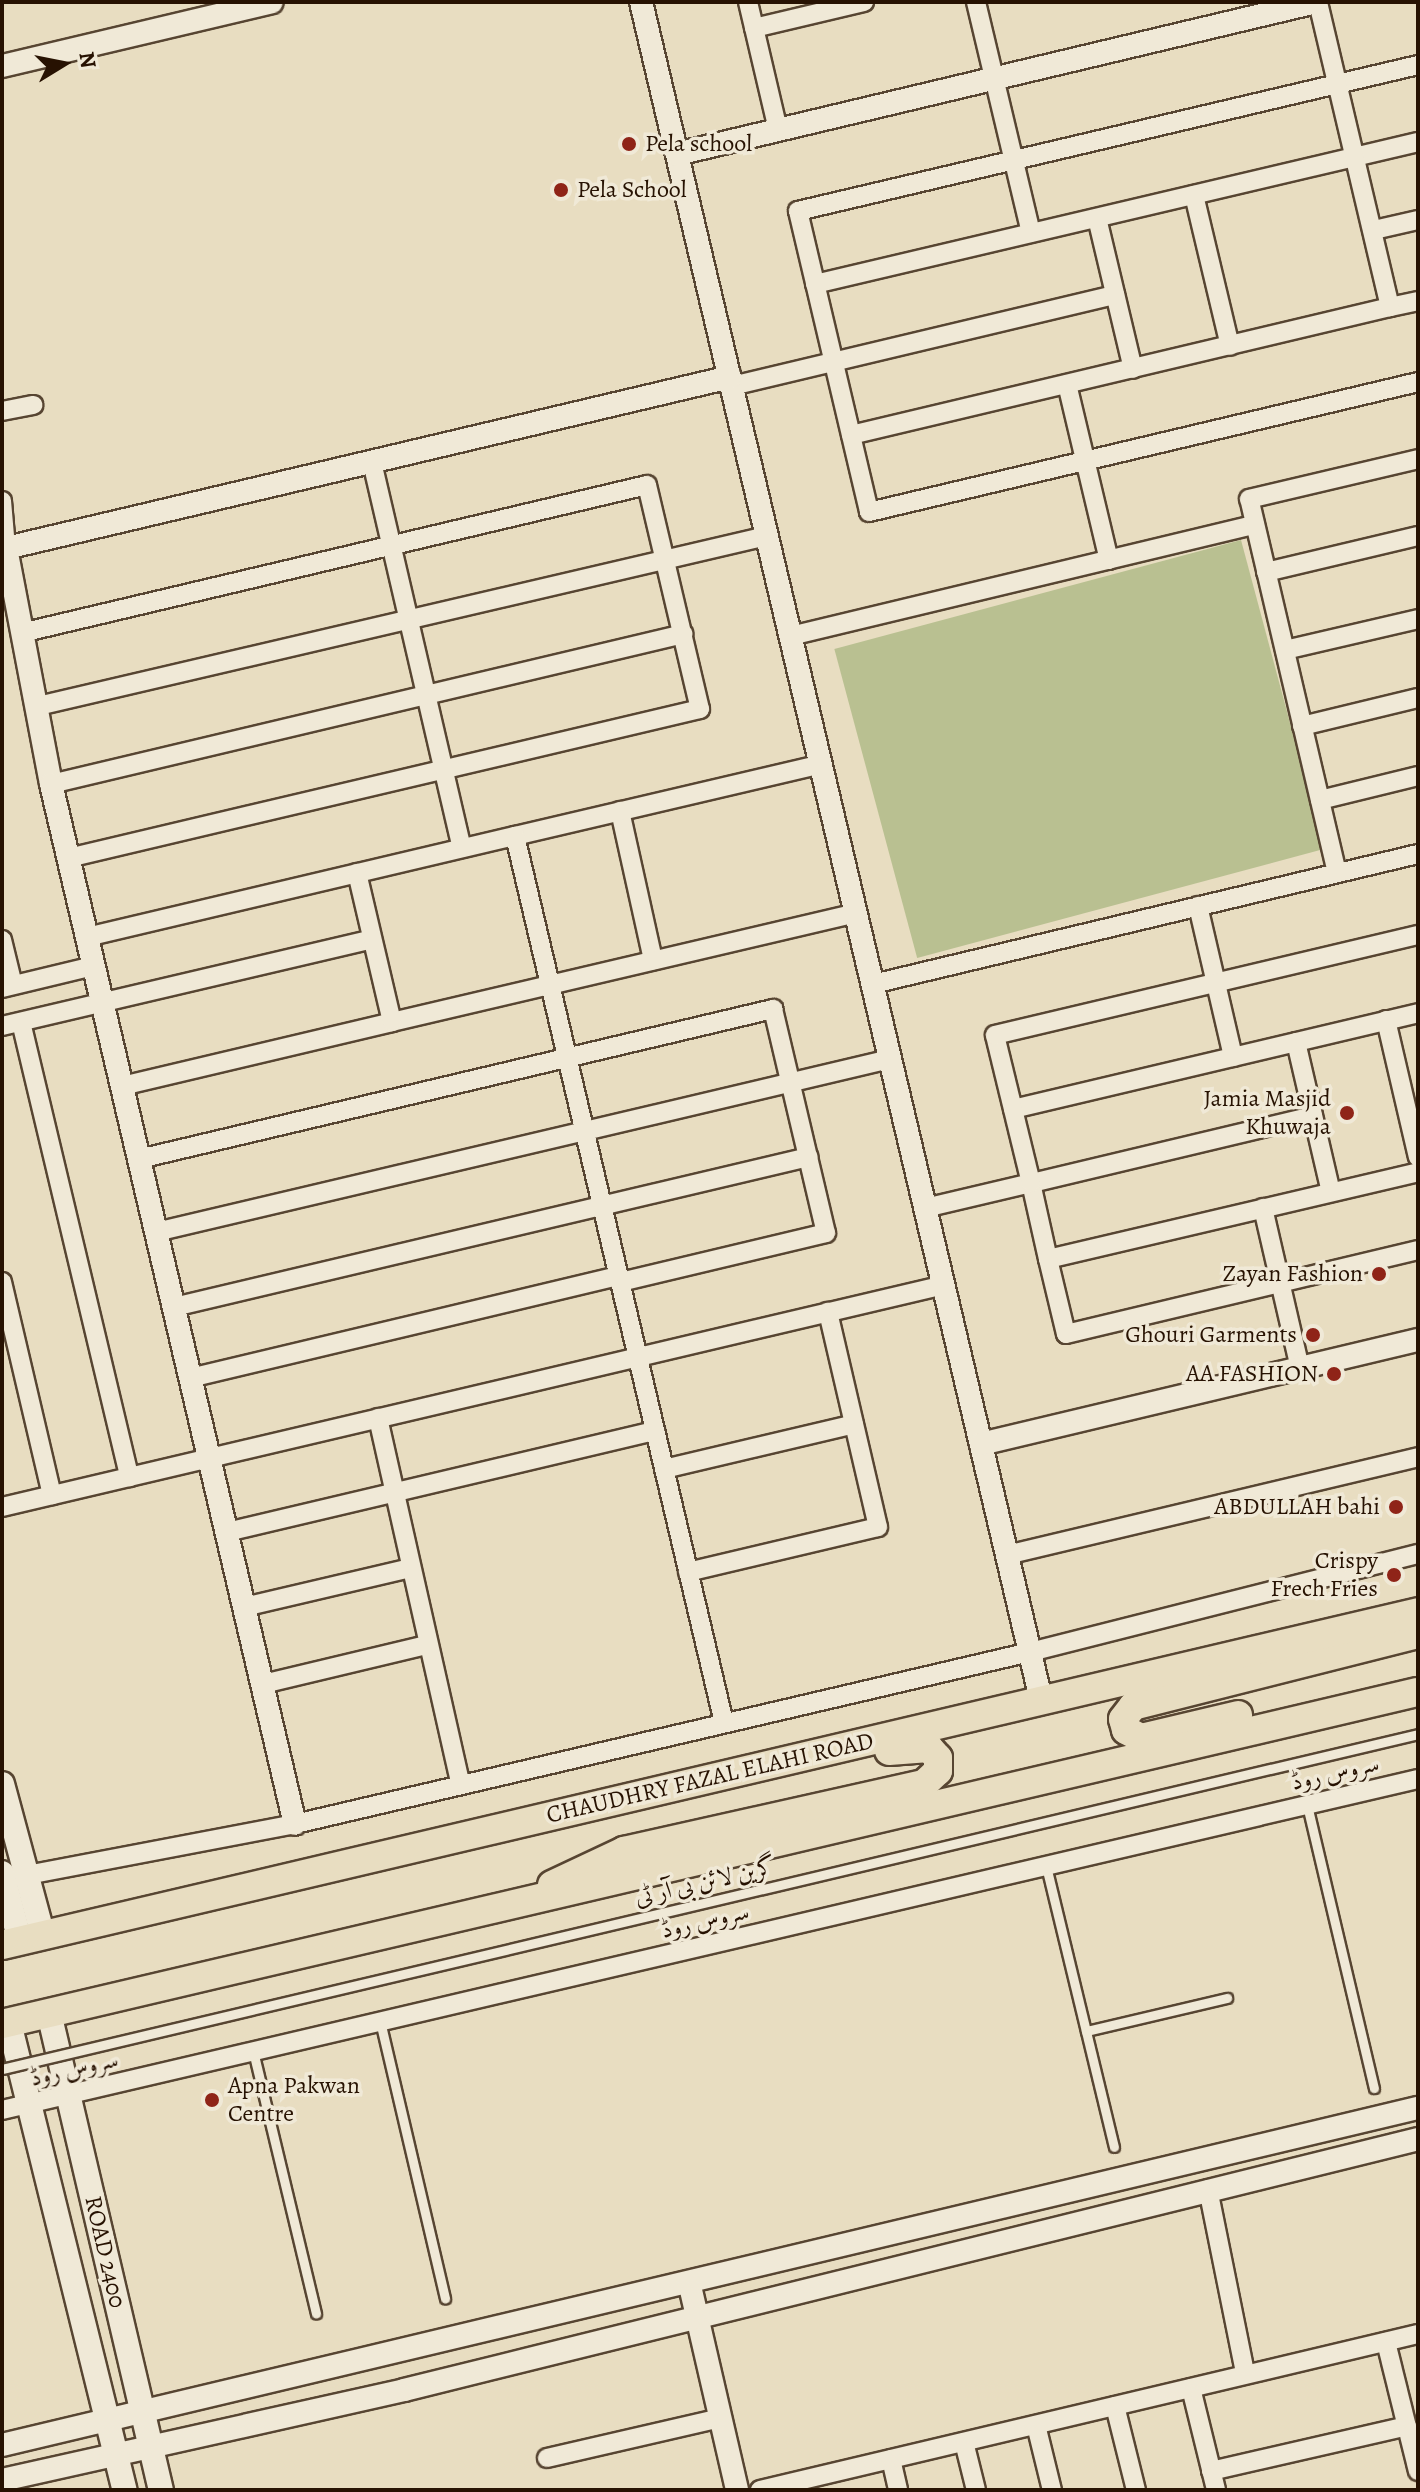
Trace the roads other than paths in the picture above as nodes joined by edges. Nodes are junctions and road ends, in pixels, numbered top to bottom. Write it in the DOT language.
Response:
graph roads {
  1 [pos="641,2"];
  2 [pos="748,2"];
  3 [pos="864,2"];
  4 [pos="976,2"];
  5 [pos="1317,2"];
  6 [pos="266,3"];
  7 [pos="754,28"];
  8 [pos="1418,65"];
  9 [pos="2,66"];
  10 [pos="995,78"];
  11 [pos="1340,83"];
  12 [pos="778,130"];
  13 [pos="1418,142"];
  14 [pos="677,154"];
  15 [pos="1354,157"];
  16 [pos="1014,160"];
  17 [pos="1194,195"];
  18 [pos="1097,218"];
  19 [pos="1418,220"];
  20 [pos="1374,230"];
  21 [pos="1031,233"];
  22 [pos="815,284"];
  23 [pos="1115,295"];
  24 [pos="1418,301"];
  25 [pos="1390,307"];
  26 [pos="1230,346"];
  27 [pos="834,362"];
  28 [pos="1133,369"];
  29 [pos="731,382"];
  30 [pos="1418,382"];
  31 [pos="1067,384"];
  32 [pos="33,405"];
  33 [pos="2,411"];
  34 [pos="851,435"];
  35 [pos="1418,459"];
  36 [pos="1085,461"];
  37 [pos="372,462"];
  38 [pos="2,501"];
  39 [pos="1255,525"];
  40 [pos="767,536"];
  41 [pos="1418,536"];
  42 [pos="391,546"];
  43 [pos="4,549"];
  44 [pos="665,559"];
  45 [pos="1109,560"];
  46 [pos="1266,572"];
  47 [pos="1418,619"];
  48 [pos="409,620"];
  49 [pos="21,633"];
  50 [pos="683,634"];
  51 [pos="791,636"];
  52 [pos="1285,650"];
  53 [pos="427,695"];
  54 [pos="1418,698"];
  55 [pos="38,706"];
  56 [pos="1302,726"];
  57 [pos="821,764"];
  58 [pos="444,769"];
  59 [pos="1418,776"];
  60 [pos="51,784"];
  61 [pos="1320,800"];
  62 [pos="620,811"];
  63 [pos="515,836"];
  64 [pos="462,848"];
  65 [pos="1418,854"];
  66 [pos="68,858"];
  67 [pos="357,873"];
  68 [pos="1337,873"];
  69 [pos="1198,906"];
  70 [pos="856,913"];
  71 [pos="1418,935"];
  72 [pos="87,937"];
  73 [pos="372,939"];
  74 [pos="2,940"];
  75 [pos="653,960"];
  76 [pos="93,966"];
  77 [pos="1217,982"];
  78 [pos="550,984"];
  79 [pos="873,984"];
  80 [pos="7,986"];
  81 [pos="102,1003"];
  82 [pos="1418,1013"];
  83 [pos="1386,1020"];
  84 [pos="21,1022"];
  85 [pos="392,1022"];
  86 [pos="2,1026"];
  87 [pos="1296,1042"];
  88 [pos="1233,1057"];
  89 [pos="567,1058"];
  90 [pos="890,1059"];
  91 [pos="790,1082"];
  92 [pos="122,1086"];
  93 [pos="1013,1109"];
  94 [pos="1313,1116"];
  95 [pos="584,1131"];
  96 [pos="808,1157"];
  97 [pos="1418,1157"];
  98 [pos="139,1159"];
  99 [pos="1418,1172"];
  100 [pos="1031,1183"];
  101 [pos="1331,1192"];
  102 [pos="602,1205"];
  103 [pos="925,1208"];
  104 [pos="1263,1208"];
  105 [pos="156,1232"];
  106 [pos="1418,1250"];
  107 [pos="1048,1259"];
  108 [pos="619,1279"];
  109 [pos="2,1282"];
  110 [pos="1280,1283"];
  111 [pos="944,1285"];
  112 [pos="174,1307"];
  113 [pos="828,1312"];
  114 [pos="1418,1340"];
  115 [pos="637,1357"];
  116 [pos="1300,1368"];
  117 [pos="190,1378"];
  118 [pos="378,1418"];
  119 [pos="854,1424"];
  120 [pos="655,1431"];
  121 [pos="981,1444"];
  122 [pos="1418,1457"];
  123 [pos="209,1458"];
  124 [pos="664,1469"];
  125 [pos="129,1477"];
  126 [pos="392,1493"];
  127 [pos="52,1495"];
  128 [pos="2,1507"];
  129 [pos="227,1532"];
  130 [pos="1418,1554"];
  131 [pos="1007,1555"];
  132 [pos="410,1568"];
  133 [pos="688,1572"];
  134 [pos="244,1607"];
  135 [pos="1418,1612"];
  136 [pos="1418,1634"];
  137 [pos="427,1645"];
  138 [pos="1030,1652"];
  139 [pos="1418,1674"];
  140 [pos="263,1684"];
  141 [pos="1418,1692"];
  142 [pos="1041,1700"];
  143 [pos="724,1723"];
  144 [pos="1418,1734"];
  145 [pos="1418,1779"];
  146 [pos="2,1784"];
  147 [pos="461,1785"];
  148 [pos="1307,1805"];
  149 [pos="563,1813"];
  150 [pos="295,1824"];
  151 [pos="1046,1866"];
  152 [pos="8,1876"];
  153 [pos="502,1909"];
  154 [pos="22,1940"];
  155 [pos="1227,1998"];
  156 [pos="49,2013"];
  157 [pos="380,2021"];
  158 [pos="6,2024"];
  159 [pos="1086,2031"];
  160 [pos="253,2051"];
  161 [pos="2,2069"];
  162 [pos="1374,2088"];
  163 [pos="67,2095"];
  164 [pos="30,2104"];
  165 [pos="1418,2108"];
  166 [pos="2,2110"];
  167 [pos="1418,2139"];
  168 [pos="1114,2147"];
  169 [pos="1208,2189"];
  170 [pos="690,2286"];
  171 [pos="445,2298"];
  172 [pos="316,2314"];
  173 [pos="694,2319"];
  174 [pos="1418,2334"];
  175 [pos="1386,2342"];
  176 [pos="1245,2373"];
  177 [pos="1191,2388"];
  178 [pos="1115,2406"];
  179 [pos="143,2414"];
  180 [pos="720,2418"];
  181 [pos="108,2421"];
  182 [pos="1036,2425"];
  183 [pos="1407,2426"];
  184 [pos="964,2442"];
  185 [pos="2,2445"];
  186 [pos="151,2448"];
  187 [pos="117,2455"];
  188 [pos="547,2458"];
  189 [pos="891,2459"];
  190 [pos="1211,2471"];
  191 [pos="1418,2471"];
  192 [pos="2,2480"];
  193 [pos="816,2484"];
  194 [pos="125,2490"];
  195 [pos="161,2490"];
  196 [pos="737,2490"];
  197 [pos="760,2490"];
  198 [pos="898,2490"];
  199 [pos="976,2490"];
  200 [pos="1052,2490"];
  201 [pos="1136,2490"];
  202 [pos="1216,2490"];
  1 -- 14 [label="street"];
  2 -- 7 [label="street"];
  3 -- 7 [label="street"];
  4 -- 10 [label="street"];
  5 -- 10 [label="street"];
  5 -- 11 [label="street"];
  6 -- 9 [label="street"];
  7 -- 12 [label="street"];
  8 -- 11 [label="street"];
  10 -- 12 [label="street"];
  10 -- 16 [label="street"];
  11 -- 15 [label="street"];
  11 -- 16 [label="street"];
  12 -- 14 [label="street"];
  13 -- 15 [label="street"];
  14 -- 29 [label="street"];
  15 -- 17 [label="street"];
  15 -- 20 [label="street"];
  16 -- 21 [label="street"];
  16 -- 22 [label="street"];
  17 -- 18 [label="street"];
  17 -- 26 [label="street"];
  18 -- 21 [label="street"];
  18 -- 23 [label="street"];
  19 -- 20 [label="street"];
  20 -- 25 [label="street"];
  21 -- 22 [label="street"];
  22 -- 27 [label="street"];
  23 -- 27 [label="street"];
  23 -- 28 [label="street"];
  24 -- 25 [label="street"];
  25 -- 26 [label="street"];
  26 -- 28 [label="street"];
  27 -- 29 [label="street"];
  27 -- 34 [label="street"];
  28 -- 31 [label="street"];
  29 -- 37 [label="street"];
  29 -- 40 [label="street"];
  30 -- 36 [label="street"];
  31 -- 34 [label="street"];
  31 -- 36 [label="street"];
  32 -- 33 [label="street"];
  34 -- 36 [label="street"];
  35 -- 39 [label="street"];
  36 -- 45 [label="street"];
  37 -- 42 [label="street"];
  37 -- 43 [label="street"];
  38 -- 43 [label="street"];
  39 -- 45 [label="street"];
  39 -- 46 [label="street"];
  40 -- 44 [label="street"];
  40 -- 51 [label="street"];
  41 -- 46 [label="street"];
  42 -- 44 [label="street"];
  42 -- 48 [label="street"];
  42 -- 49 [label="street"];
  43 -- 49 [label="street"];
  44 -- 48 [label="street"];
  44 -- 50 [label="street"];
  45 -- 51 [label="street"];
  46 -- 52 [label="street"];
  47 -- 52 [label="street"];
  48 -- 53 [label="street"];
  48 -- 55 [label="street"];
  49 -- 55 [label="street"];
  50 -- 53 [label="street"];
  50 -- 58 [label="street"];
  51 -- 57 [label="street"];
  52 -- 56 [label="street"];
  53 -- 58 [label="street"];
  53 -- 60 [label="street"];
  54 -- 56 [label="street"];
  55 -- 60 [label="street"];
  56 -- 61 [label="street"];
  57 -- 62 [label="street"];
  57 -- 70 [label="street"];
  58 -- 64 [label="street"];
  58 -- 66 [label="street"];
  59 -- 61 [label="street"];
  60 -- 66 [label="street"];
  61 -- 68 [label="street"];
  62 -- 63 [label="street"];
  62 -- 75 [label="street"];
  63 -- 64 [label="street"];
  63 -- 78 [label="street"];
  64 -- 67 [label="street"];
  65 -- 68 [label="street"];
  66 -- 72 [label="street"];
  67 -- 72 [label="street"];
  67 -- 73 [label="street"];
  68 -- 69 [label="street"];
  69 -- 77 [label="street"];
  69 -- 79 [label="street"];
  70 -- 75 [label="street"];
  70 -- 79 [label="street"];
  71 -- 77 [label="street"];
  72 -- 76 [label="street"];
  73 -- 81 [label="street"];
  73 -- 85 [label="street"];
  74 -- 80 [label="street"];
  75 -- 78 [label="street"];
  76 -- 80 [label="street"];
  76 -- 81 [label="street"];
  77 -- 88 [label="street"];
  77 -- 93 [label="street"];
  78 -- 85 [label="street"];
  78 -- 89 [label="street"];
  79 -- 90 [label="street"];
  81 -- 84 [label="street"];
  81 -- 92 [label="street"];
  82 -- 83 [label="street"];
  83 -- 87 [label="street"];
  83 -- 97 [label="street"];
  84 -- 86 [label="street"];
  84 -- 125 [label="street"];
  85 -- 92 [label="street"];
  87 -- 88 [label="street"];
  87 -- 94 [label="street"];
  88 -- 93 [label="street"];
  89 -- 91 [label="street"];
  89 -- 95 [label="street"];
  89 -- 98 [label="street"];
  90 -- 91 [label="street"];
  90 -- 103 [label="street"];
  91 -- 95 [label="street"];
  91 -- 96 [label="street"];
  92 -- 98 [label="street"];
  93 -- 100 [label="street"];
  94 -- 100 [label="street"];
  94 -- 101 [label="street"];
  95 -- 102 [label="street"];
  95 -- 105 [label="street"];
  96 -- 102 [label="street"];
  96 -- 108 [label="street"];
  98 -- 105 [label="street"];
  99 -- 101 [label="street"];
  100 -- 103 [label="street"];
  100 -- 107 [label="street"];
  101 -- 104 [label="street"];
  102 -- 108 [label="street"];
  102 -- 112 [label="street"];
  103 -- 111 [label="street"];
  104 -- 107 [label="street"];
  104 -- 110 [label="street"];
  105 -- 112 [label="street"];
  106 -- 110 [label="street"];
  107 -- 110 [label="street"];
  108 -- 115 [label="street"];
  108 -- 117 [label="street"];
  109 -- 127 [label="street"];
  110 -- 116 [label="street"];
  111 -- 113 [label="street"];
  111 -- 121 [label="street"];
  112 -- 117 [label="street"];
  113 -- 115 [label="street"];
  113 -- 119 [label="street"];
  114 -- 116 [label="street"];
  115 -- 118 [label="street"];
  115 -- 120 [label="street"];
  116 -- 121 [label="street"];
  117 -- 123 [label="street"];
  118 -- 123 [label="street"];
  118 -- 126 [label="street"];
  119 -- 124 [label="street"];
  119 -- 133 [label="street"];
  120 -- 124 [label="street"];
  120 -- 126 [label="street"];
  121 -- 131 [label="street"];
  122 -- 131 [label="street"];
  123 -- 125 [label="street"];
  123 -- 129 [label="street"];
  124 -- 133 [label="street"];
  125 -- 127 [label="street"];
  126 -- 129 [label="street"];
  126 -- 132 [label="street"];
  127 -- 128 [label="street"];
  129 -- 134 [label="street"];
  130 -- 138 [label="street"];
  131 -- 138 [label="street"];
  132 -- 134 [label="street"];
  132 -- 137 [label="street"];
  133 -- 143 [label="street"];
  134 -- 140 [label="street"];
  135 -- 142 [label="main road, CHAUDHRY FAZAL ELAHI ROAD"];
  136 -- 139 [label="main road"];
  137 -- 140 [label="street"];
  137 -- 147 [label="street"];
  138 -- 142 [label="street"];
  138 -- 143 [label="street"];
  140 -- 150 [label="street"];
  141 -- 153 [label="main road"];
  142 -- 149 [label="main road, CHAUDHRY FAZAL ELAHI ROAD"];
  143 -- 147 [label="street"];
  144 -- 161 [label="lane, گرین لائن بی آر ٹی, bridge"];
  145 -- 148 [label="street, سروس روڈ"];
  146 -- 152 [label="main road"];
  147 -- 150 [label="street"];
  148 -- 151 [label="street, سروس روڈ"];
  148 -- 162 [label="lane"];
  149 -- 153 [label="main road"];
  149 -- 154 [label="main road, CHAUDHRY FAZAL ELAHI ROAD"];
  150 -- 152 [label="street"];
  151 -- 157 [label="street, سروس روڈ"];
  151 -- 159 [label="lane"];
  152 -- 154 [label="main road"];
  153 -- 156 [label="main road"];
  155 -- 159 [label="lane"];
  156 -- 158 [label="main road"];
  156 -- 163 [label="main road, ROAD 2400"];
  157 -- 160 [label="street, سروس روڈ"];
  157 -- 171 [label="lane"];
  158 -- 164 [label="main road, ROAD 2400"];
  159 -- 168 [label="lane"];
  160 -- 163 [label="street, سروس روڈ"];
  160 -- 172 [label="lane"];
  163 -- 164 [label="street, سروس روڈ"];
  163 -- 179 [label="main road, ROAD 2400"];
  164 -- 166 [label="street, سروس روڈ"];
  164 -- 181 [label="main road, ROAD 2400"];
  165 -- 170 [label="street"];
  167 -- 169 [label="street"];
  169 -- 173 [label="street"];
  169 -- 176 [label="street"];
  170 -- 173 [label="street"];
  170 -- 179 [label="street"];
  173 -- 180 [label="street"];
  173 -- 186 [label="street"];
  174 -- 175 [label="street"];
  175 -- 176 [label="street"];
  175 -- 183 [label="street"];
  176 -- 177 [label="street"];
  177 -- 178 [label="street"];
  177 -- 190 [label="street"];
  178 -- 182 [label="street"];
  178 -- 201 [label="street"];
  179 -- 181 [label="street"];
  179 -- 186 [label="main road, ROAD 2400"];
  180 -- 188 [label="street"];
  180 -- 196 [label="street"];
  181 -- 185 [label="street"];
  181 -- 187 [label="main road, ROAD 2400"];
  182 -- 184 [label="street"];
  182 -- 200 [label="street"];
  183 -- 190 [label="street"];
  183 -- 191 [label="street"];
  184 -- 189 [label="street"];
  184 -- 199 [label="street"];
  186 -- 187 [label="street"];
  186 -- 195 [label="main road, ROAD 2400"];
  187 -- 192 [label="street"];
  187 -- 194 [label="main road, ROAD 2400"];
  189 -- 193 [label="street"];
  189 -- 198 [label="street"];
  190 -- 202 [label="street"];
  193 -- 197 [label="street"];
}
